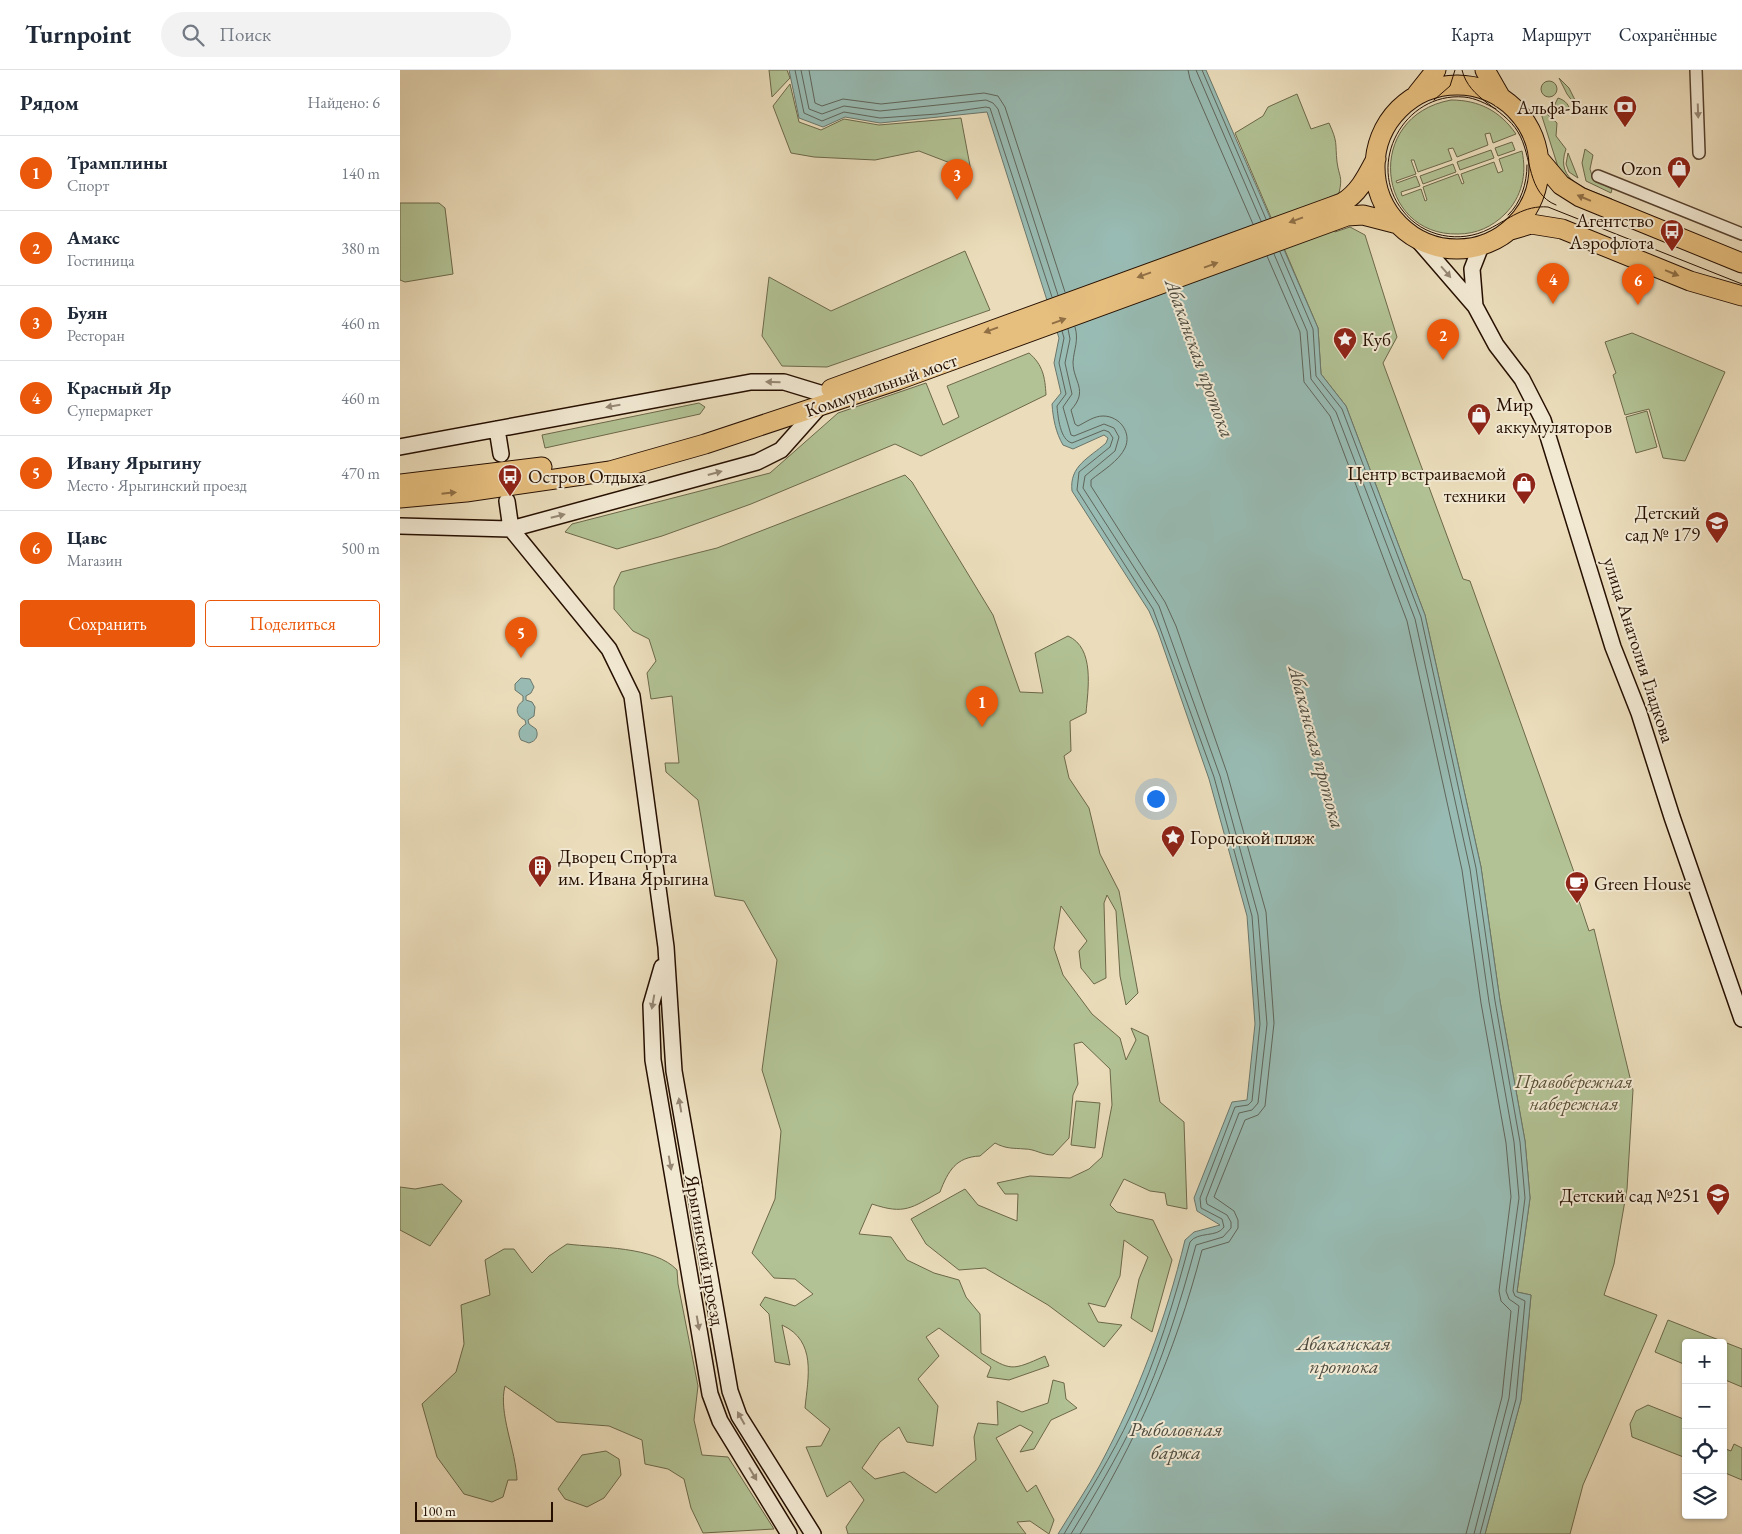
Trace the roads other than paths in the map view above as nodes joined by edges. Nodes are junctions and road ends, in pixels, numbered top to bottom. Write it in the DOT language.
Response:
graph roads {
  1 [pos="1436,70"];
  2 [pos="1485,70"];
  3 [pos="1696,70"];
  4 [pos="1415,97"];
  5 [pos="1501,98"];
  6 [pos="1699,153"];
  7 [pos="1376,159"];
  8 [pos="1539,159"];
  9 [pos="1598,176"];
  10 [pos="1345,209"];
  11 [pos="1398,224"];
  12 [pos="1511,230"];
  13 [pos="1742,234"];
  14 [pos="1417,239"];
  15 [pos="1481,246"];
  16 [pos="1742,263"];
  17 [pos="1742,296"];
  18 [pos="1475,306"];
  19 [pos="821,399"];
  20 [pos="497,429"];
  21 [pos="400,447"];
  22 [pos="500,454"];
  23 [pos="400,484"];
  24 [pos="400,498"];
  25 [pos="507,501"];
  26 [pos="400,526"];
  27 [pos="511,529"];
  28 [pos="665,956"];
  29 [pos="1742,1019"];
  30 [pos="672,1057"];
  31 [pos="653,1060"];
  32 [pos="789,1534"];
  33 [pos="813,1534"];
  1 -- 4 [label="highway"];
  2 -- 5 [label="highway"];
  3 -- 6 [label="street, one-way"];
  4 -- 5 [label="highway"];
  4 -- 7 [label="highway"];
  5 -- 8 [label="highway"];
  7 -- 10 [label="highway"];
  7 -- 11 [label="highway"];
  8 -- 12 [label="highway"];
  16 -- 8 [label="highway, one-way"];
  9 -- 13 [label="street"];
  10 -- 11 [label="highway"];
  10 -- 19 [label="highway, Коммунальный мост"];
  11 -- 14 [label="highway"];
  12 -- 15 [label="highway"];
  12 -- 17 [label="highway, one-way"];
  14 -- 15 [label="highway"];
  14 -- 18 [label="main road, one-way"];
  15 -- 18 [label="main road"];
  18 -- 29 [label="main road, улица Анатолия Гладкова"];
  19 -- 20 [label="main road, one-way"];
  19 -- 23 [label="highway, Коммунальный мост"];
  24 -- 19 [label="highway, Коммунальный мост, one-way"];
  27 -- 19 [label="main road, one-way"];
  20 -- 21 [label="main road"];
  20 -- 22 [label="main road"];
  25 -- 27 [label="main road"];
  26 -- 27 [label="main road"];
  27 -- 28 [label="main road, Ярыгинский проезд"];
  28 -- 30 [label="main road, Ярыгинский проезд"];
  28 -- 31 [label="main road, Ярыгинский проезд, one-way"];
  30 -- 31 [label="main road"];
  33 -- 30 [label="main road, Ярыгинский проезд, one-way"];
  31 -- 32 [label="main road, Ярыгинский проезд, one-way"];
}
